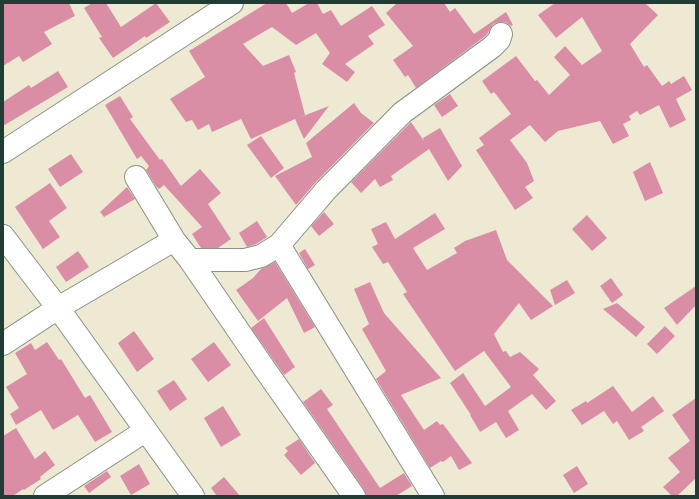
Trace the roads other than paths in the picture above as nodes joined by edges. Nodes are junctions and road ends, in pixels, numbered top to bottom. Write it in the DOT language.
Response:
graph roads {
  1 [pos="232,3"];
  2 [pos="501,34"];
  3 [pos="3,152"];
  4 [pos="136,177"];
  5 [pos="3,236"];
  6 [pos="174,240"];
  7 [pos="279,245"];
  8 [pos="190,260"];
  9 [pos="58,308"];
  10 [pos="3,344"];
  11 [pos="145,431"];
  12 [pos="45,496"];
  13 [pos="193,496"];
  14 [pos="354,496"];
  15 [pos="433,496"];
  1 -- 3 [label="street"];
  2 -- 7 [label="street"];
  4 -- 6 [label="street"];
  5 -- 9 [label="street"];
  6 -- 8 [label="street"];
  6 -- 9 [label="street"];
  7 -- 8 [label="street"];
  7 -- 15 [label="street"];
  8 -- 14 [label="street"];
  9 -- 10 [label="street"];
  9 -- 11 [label="street"];
  11 -- 12 [label="street"];
  11 -- 13 [label="street"];
}
